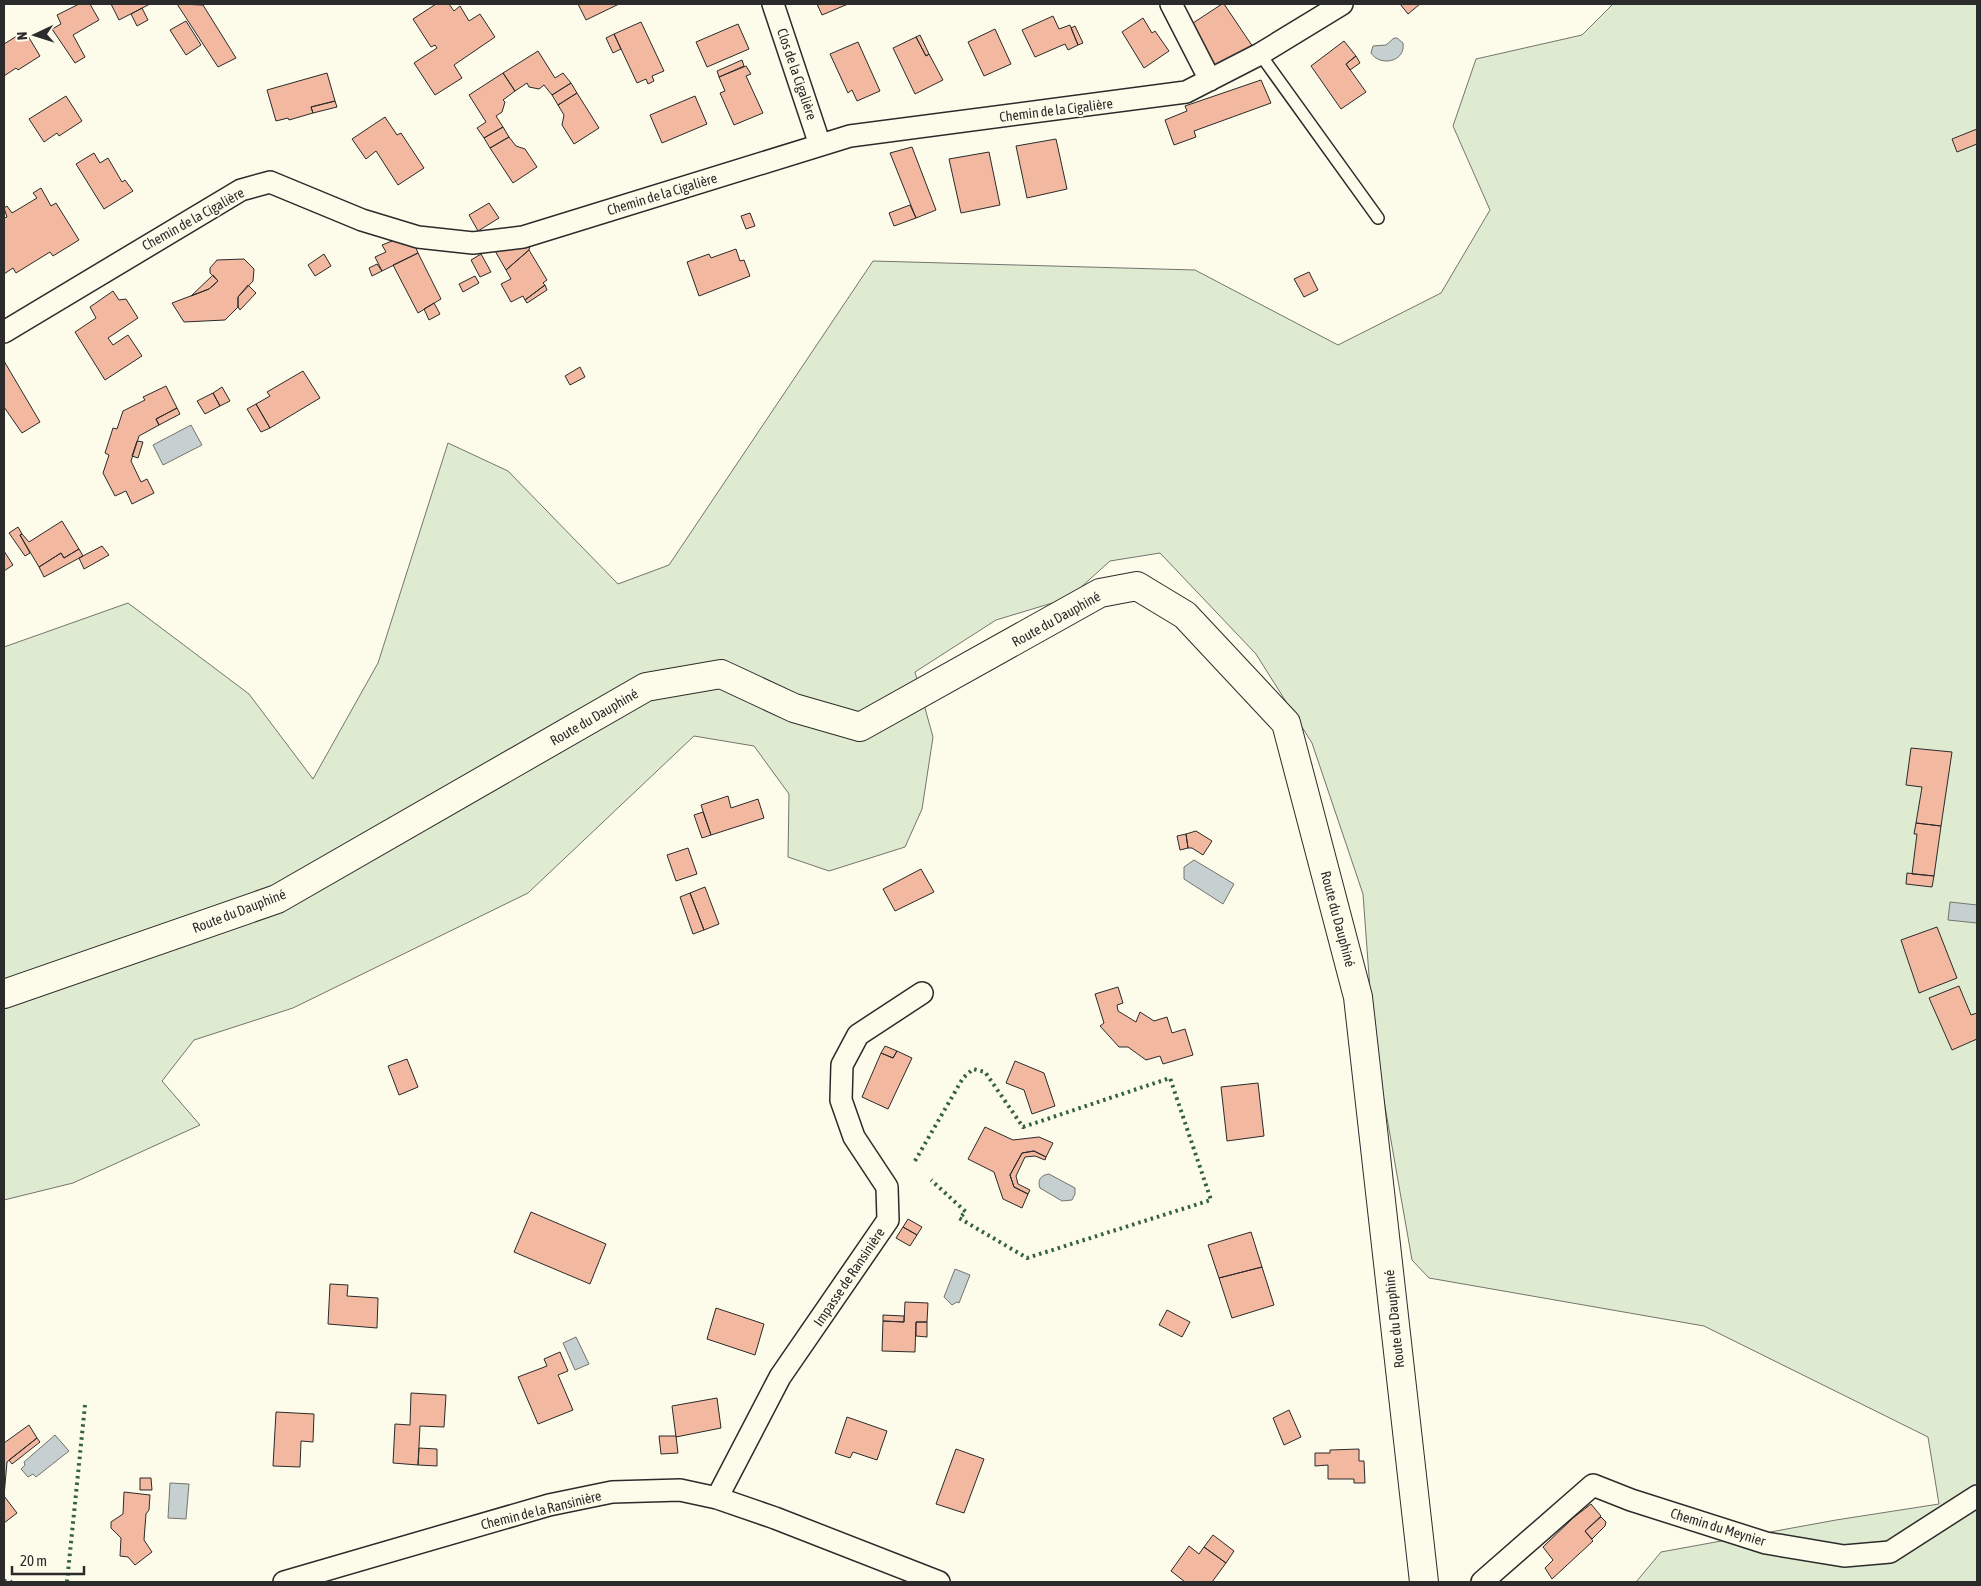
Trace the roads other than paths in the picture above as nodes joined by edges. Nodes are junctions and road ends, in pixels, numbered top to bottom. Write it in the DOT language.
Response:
graph roads {
  1 [pos="773,4"];
  2 [pos="1171,4"];
  3 [pos="1342,4"];
  4 [pos="1260,54"];
  5 [pos="1210,80"];
  6 [pos="820,145"];
  7 [pos="1378,218"];
  8 [pos="4,332"];
  9 [pos="922,993"];
  10 [pos="4,994"];
  11 [pos="1977,1496"];
  12 [pos="717,1498"];
  13 [pos="284,1582"];
  14 [pos="939,1582"];
  15 [pos="1424,1582"];
  16 [pos="1482,1582"];
  1 -- 6 [label="street, Clos de la Cigalière"];
  2 -- 5 [label="street"];
  3 -- 4 [label="street, Chemin de la Cigalière"];
  4 -- 5 [label="street, Chemin de la Cigalière"];
  4 -- 7 [label="lane"];
  5 -- 6 [label="street, Chemin de la Cigalière"];
  6 -- 8 [label="street, Chemin de la Cigalière"];
  9 -- 12 [label="street, Impasse de Ransinière"];
  10 -- 15 [label="street, Route du Dauphiné"];
  11 -- 16 [label="street, Chemin du Meynier"];
  12 -- 13 [label="street, Chemin de la Ransinière"];
  12 -- 14 [label="street, Chemin de la Ransinière"];
}
